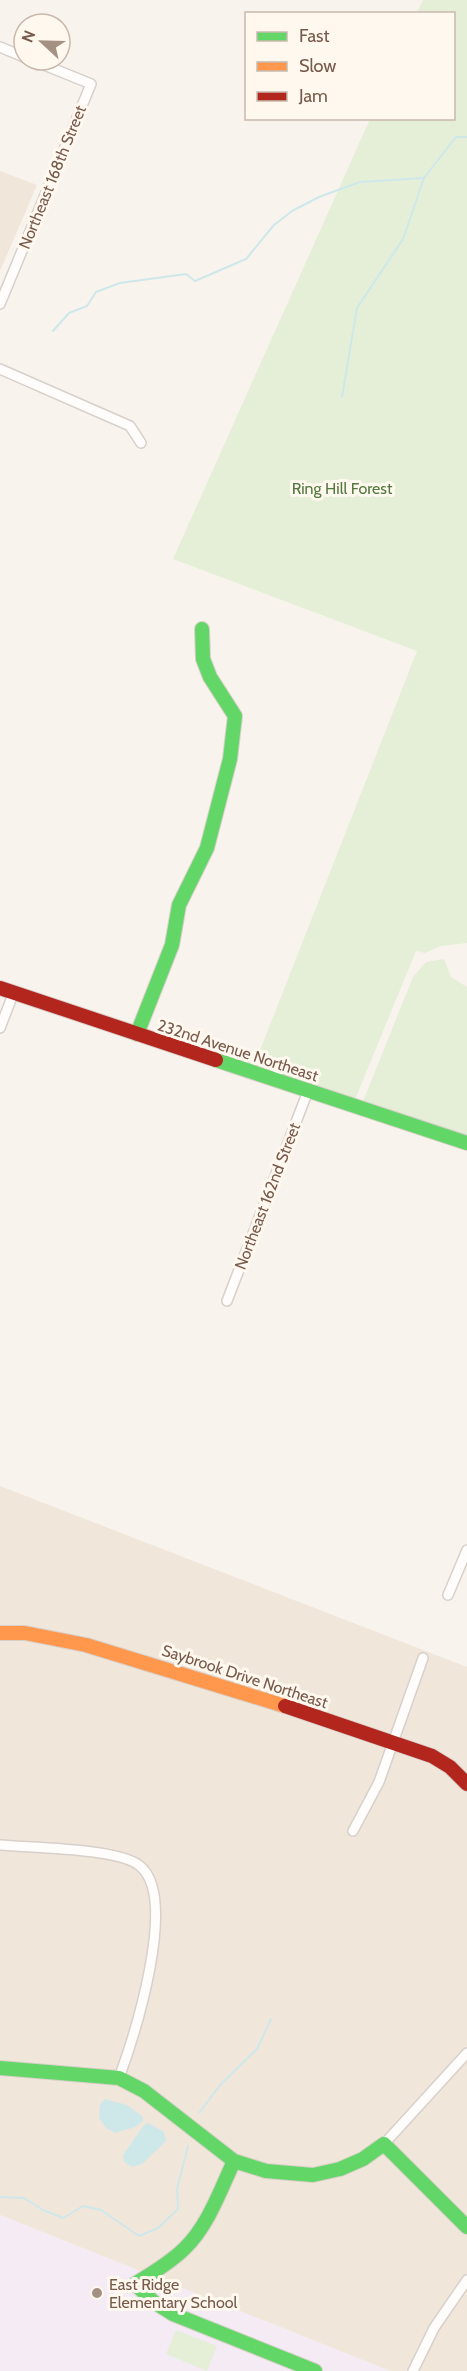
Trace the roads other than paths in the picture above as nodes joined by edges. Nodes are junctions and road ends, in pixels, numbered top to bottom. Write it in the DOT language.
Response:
graph roads {
  1 [pos="62,72"];
  2 [pos="0,304"];
  3 [pos="0,369"];
  4 [pos="141,443"];
  5 [pos="202,629"];
  6 [pos="7,990"];
  7 [pos="0,1028"];
  8 [pos="137,1034"];
  9 [pos="309,1091"];
  10 [pos="467,1143"];
  11 [pos="227,1301"];
  12 [pos="467,1550"];
  13 [pos="448,1595"];
  14 [pos="0,1633"];
  15 [pos="423,1658"];
  16 [pos="394,1742"];
  17 [pos="467,1784"];
  18 [pos="353,1831"];
  19 [pos="0,1845"];
  20 [pos="467,2053"];
  21 [pos="0,2068"];
  22 [pos="119,2078"];
  23 [pos="384,2144"];
  24 [pos="234,2161"];
  25 [pos="467,2227"];
  26 [pos="467,2280"];
  27 [pos="315,2371"];
  28 [pos="413,2371"];
  1 -- 2 [label="street, Northeast 168th Street"];
  3 -- 4 [label="street"];
  5 -- 8 [label="street"];
  6 -- 7 [label="street"];
  6 -- 8 [label="street, 232nd Avenue Northeast"];
  8 -- 9 [label="street, 232nd Avenue Northeast"];
  9 -- 10 [label="street, 232nd Avenue Northeast"];
  9 -- 11 [label="street, Northeast 162nd Street"];
  12 -- 13 [label="street"];
  14 -- 16 [label="street, Saybrook Drive Northeast"];
  15 -- 16 [label="street"];
  16 -- 17 [label="street, Saybrook Drive Northeast"];
  16 -- 18 [label="street"];
  19 -- 22 [label="street"];
  20 -- 23 [label="street"];
  21 -- 22 [label="street"];
  22 -- 24 [label="street"];
  23 -- 24 [label="street"];
  23 -- 25 [label="street"];
  24 -- 27 [label="street"];
  26 -- 28 [label="street"];
}
